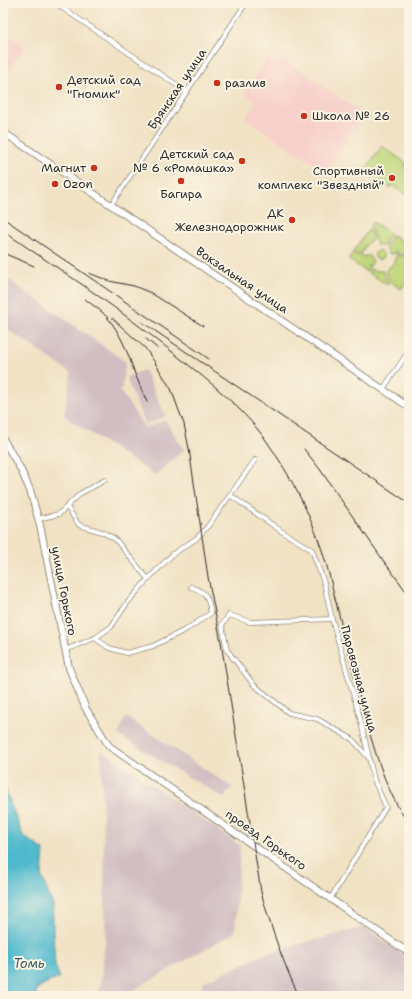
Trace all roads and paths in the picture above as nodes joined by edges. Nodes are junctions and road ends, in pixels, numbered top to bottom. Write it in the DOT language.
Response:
graph roads {
  1 [pos="55,3"];
  2 [pos="246,3"];
  3 [pos="187,92"];
  4 [pos="3,132"];
  5 [pos="111,205"];
  6 [pos="409,350"];
  7 [pos="383,389"];
  8 [pos="409,407"];
  9 [pos="3,439"];
  10 [pos="255,460"];
  11 [pos="105,480"];
  12 [pos="230,495"];
  13 [pos="67,507"];
  14 [pos="38,519"];
  15 [pos="148,579"];
  16 [pos="191,587"];
  17 [pos="332,619"];
  18 [pos="95,638"];
  19 [pos="65,650"];
  20 [pos="109,746"];
  21 [pos="369,758"];
  22 [pos="330,898"];
  23 [pos="409,953"];
  1 -- 3 [label="street"];
  2 -- 3 [label="street, Брянская улица"];
  3 -- 5 [label="street, Брянская улица"];
  4 -- 5 [label="main road, Вокзальная улица"];
  5 -- 7 [label="main road, Вокзальная улица"];
  6 -- 7 [label="street"];
  7 -- 8 [label="main road, Вокзальная улица"];
  9 -- 14 [label="main road, улица Горького"];
  10 -- 12 [label="street"];
  11 -- 13 [label="street"];
  12 -- 15 [label="street"];
  12 -- 17 [label="street"];
  13 -- 14 [label="street"];
  13 -- 15 [label="street"];
  14 -- 19 [label="main road, улица Горького"];
  15 -- 18 [label="street"];
  16 -- 18 [label="street"];
  17 -- 21 [label="street, Паровозная улица"];
  17 -- 21 [label="street, Паровозная улица"];
  18 -- 19 [label="street"];
  19 -- 20 [label="main road, улица Горького"];
  20 -- 22 [label="main road, проезд Горького"];
  21 -- 22 [label="street, Паровозная улица"];
  22 -- 23 [label="main road, проезд Горького"];
}
